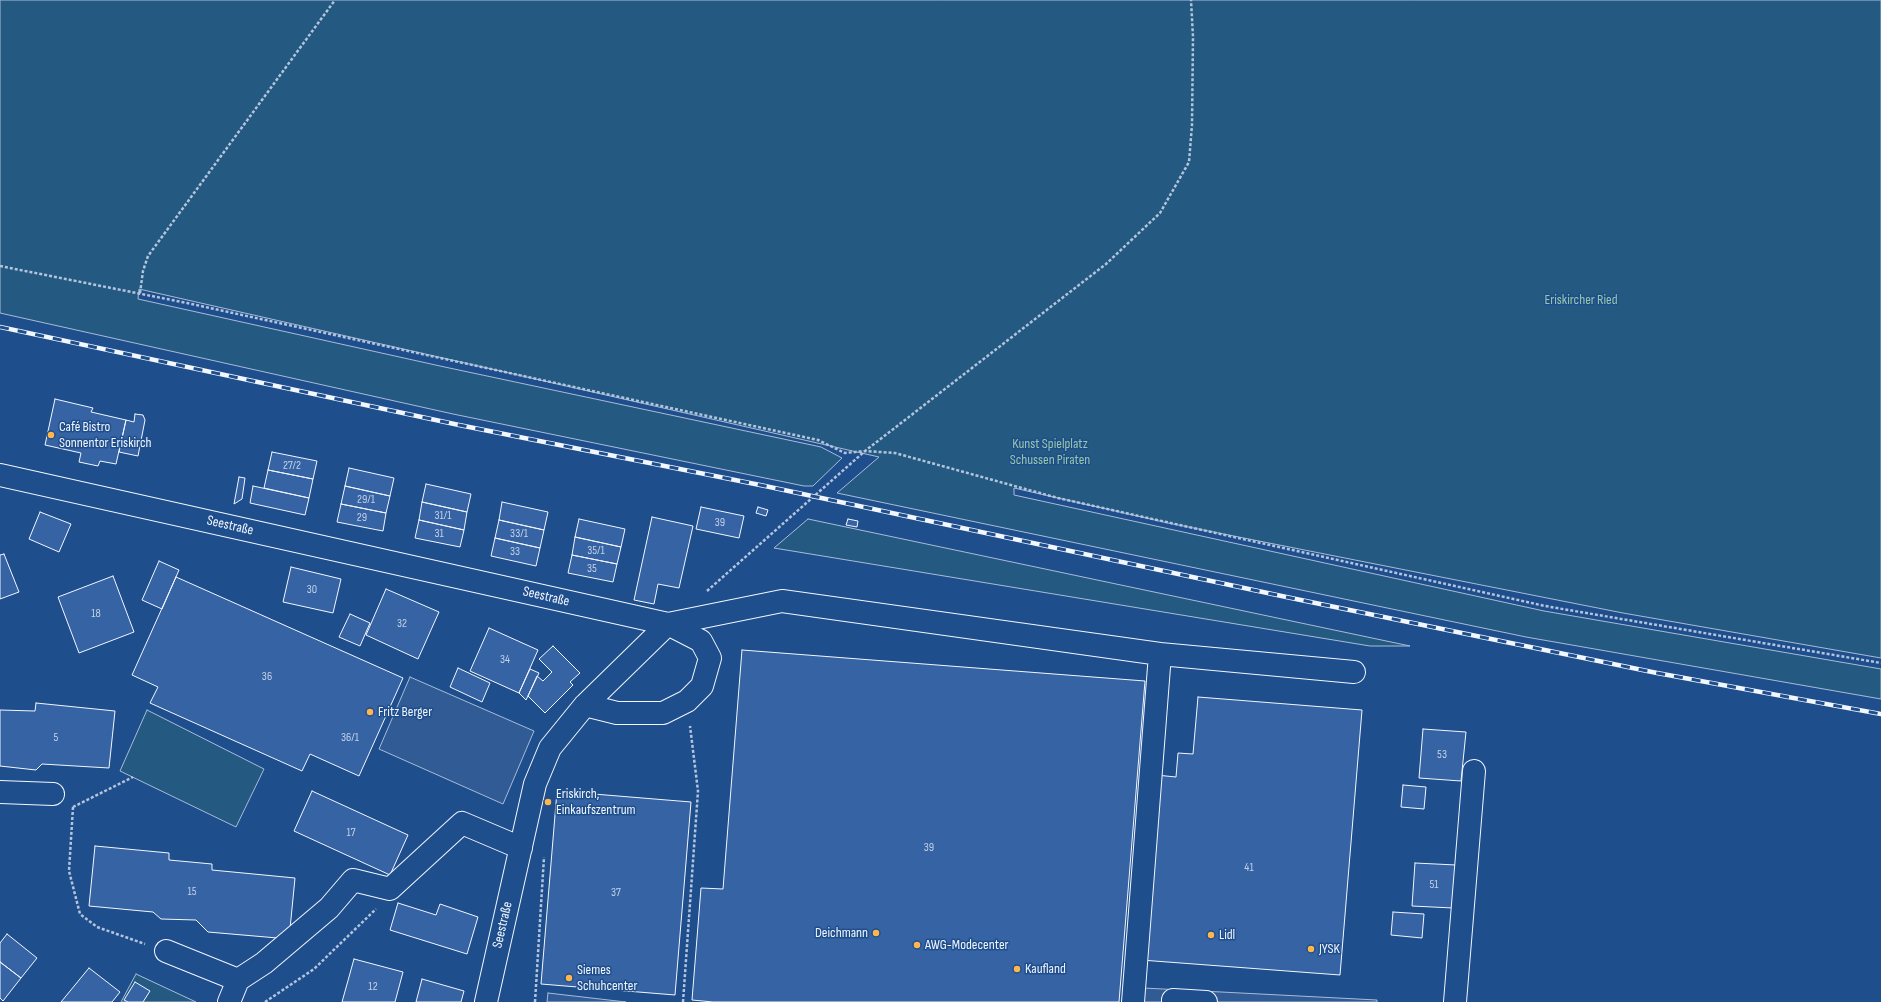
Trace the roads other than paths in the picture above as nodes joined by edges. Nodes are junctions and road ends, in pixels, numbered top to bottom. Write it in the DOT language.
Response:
graph roads {
  1 [pos="0,475"];
  2 [pos="668,624"];
  3 [pos="1160,654"];
  4 [pos="1354,672"];
  5 [pos="585,705"];
  6 [pos="1474,771"];
  7 [pos="0,792"];
  8 [pos="53,794"];
  9 [pos="521,848"];
  10 [pos="166,951"];
  11 [pos="238,980"];
  12 [pos="229,1002"];
  13 [pos="486,1002"];
  14 [pos="1132,1002"];
  15 [pos="1173,1002"];
  16 [pos="1206,1002"];
  17 [pos="1456,1002"];
  1 -- 2 [label="street, Seestraße"];
  2 -- 3 [label="street"];
  2 -- 5 [label="street, Seestraße"];
  2 -- 5 [label="street"];
  3 -- 4 [label="street"];
  3 -- 14 [label="street"];
  5 -- 9 [label="street, Seestraße"];
  6 -- 17 [label="street"];
  7 -- 8 [label="street"];
  9 -- 11 [label="street"];
  9 -- 13 [label="street, Seestraße"];
  10 -- 11 [label="street"];
  11 -- 12 [label="street"];
  15 -- 16 [label="street"];
}
